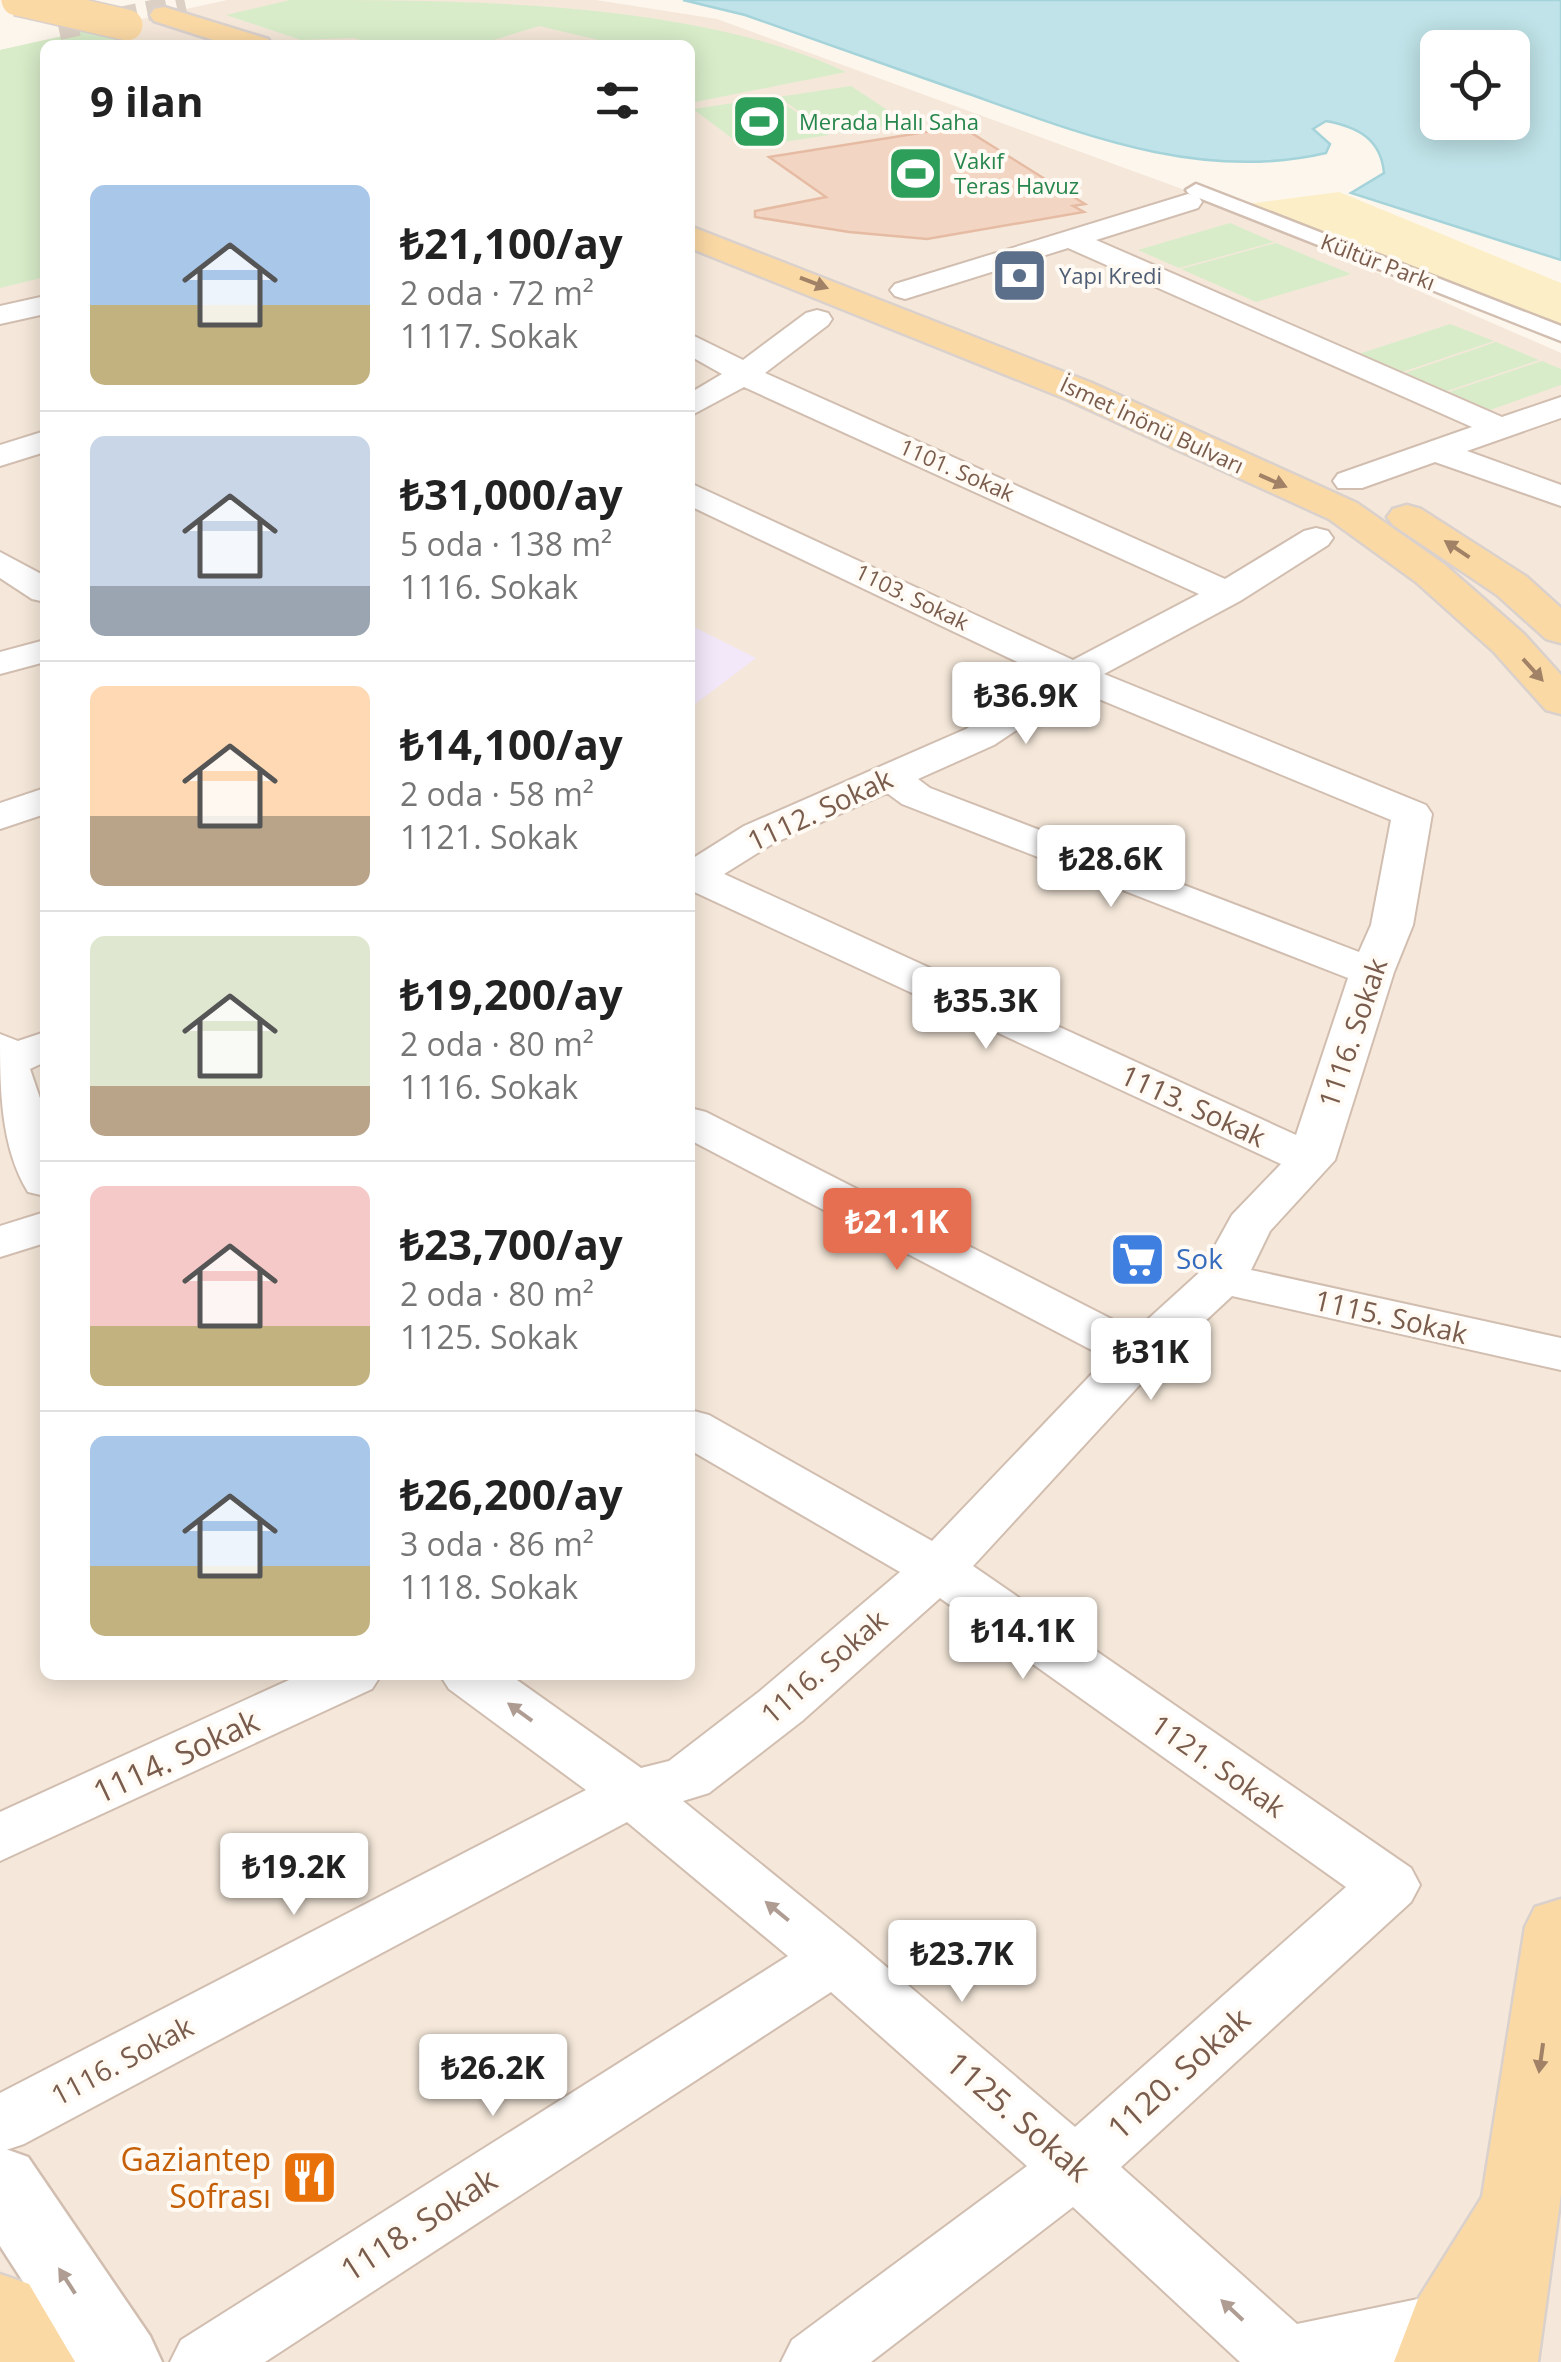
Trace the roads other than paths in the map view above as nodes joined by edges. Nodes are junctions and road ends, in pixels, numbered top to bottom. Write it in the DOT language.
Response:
graph roads {
  1 [pos="16,0"];
  2 [pos="99,0"];
  3 [pos="172,40"];
  4 [pos="242,40"];
  5 [pos="1192,196"];
  6 [pos="695,210"];
  7 [pos="695,238"];
  8 [pos="1071,239"];
  9 [pos="905,290"];
  10 [pos="40,305"];
  11 [pos="0,315"];
  12 [pos="817,319"];
  13 [pos="1561,334"];
  14 [pos="695,346"];
  15 [pos="744,374"];
  16 [pos="695,403"];
  17 [pos="1561,408"];
  18 [pos="1502,429"];
  19 [pos="40,443"];
  20 [pos="1438,452"];
  21 [pos="0,456"];
  22 [pos="1350,481"];
  23 [pos="695,495"];
  24 [pos="1561,496"];
  25 [pos="1316,538"];
  26 [pos="0,563"];
  27 [pos="40,588"];
  28 [pos="1226,594"];
  29 [pos="1561,630"];
  30 [pos="40,652"];
  31 [pos="0,663"];
  32 [pos="1074,675"];
  33 [pos="1561,701"];
  34 [pos="890,776"];
  35 [pos="40,802"];
  36 [pos="1412,814"];
  37 [pos="0,816"];
  38 [pos="695,875"];
  39 [pos="695,878"];
  40 [pos="1372,972"];
  41 [pos="17,1052"];
  42 [pos="695,1125"];
  43 [pos="40,1159"];
  44 [pos="1311,1160"];
  45 [pos="40,1229"];
  46 [pos="0,1242"];
  47 [pos="1222,1279"];
  48 [pos="1140,1354"];
  49 [pos="1561,1354"];
  50 [pos="695,1429"];
  51 [pos="938,1568"];
  52 [pos="341,1680"];
  53 [pos="477,1680"];
  54 [pos="631,1793"];
  55 [pos="0,1838"];
  56 [pos="1389,1885"];
  57 [pos="1561,1927"];
  58 [pos="834,1958"];
  59 [pos="0,2124"];
  60 [pos="1076,2167"];
  61 [pos="0,2180"];
  62 [pos="0,2309"];
  63 [pos="1460,2349"];
  64 [pos="1283,2360"];
  65 [pos="34,2362"];
  66 [pos="121,2362"];
  67 [pos="206,2362"];
  68 [pos="818,2362"];
  1 -- 3 [label="main road, bridge"];
  2 -- 4 [label="main road"];
  5 -- 8 [label="street"];
  5 -- 13 [label="street, Kültür Parkı"];
  6 -- 9 [label="main road, İsmet İnönü Bulvarı"];
  7 -- 33 [label="main road, İsmet İnönü Bulvarı, one-way"];
  8 -- 9 [label="street"];
  8 -- 18 [label="street"];
  9 -- 22 [label="main road, İsmet İnönü Bulvarı"];
  10 -- 11 [label="street"];
  12 -- 15 [label="street"];
  14 -- 15 [label="street, 1101. Sokak"];
  15 -- 16 [label="street"];
  15 -- 28 [label="street, 1101. Sokak"];
  17 -- 18 [label="street"];
  18 -- 20 [label="street"];
  19 -- 21 [label="street"];
  20 -- 22 [label="street"];
  20 -- 24 [label="street"];
  29 -- 22 [label="main road, İsmet İnönü Bulvarı, one-way"];
  23 -- 32 [label="street, 1103. Sokak"];
  25 -- 28 [label="street, 1112. Sokak"];
  26 -- 27 [label="street"];
  28 -- 32 [label="street, 1112. Sokak"];
  30 -- 31 [label="street"];
  32 -- 34 [label="street, 1112. Sokak"];
  32 -- 36 [label="street, 1103. Sokak"];
  34 -- 38 [label="street, 1112. Sokak"];
  34 -- 40 [label="street"];
  35 -- 37 [label="street"];
  36 -- 40 [label="street, 1116. Sokak"];
  39 -- 44 [label="street, 1113. Sokak"];
  40 -- 44 [label="street, 1116. Sokak"];
  41 -- 43 [label="street"];
  42 -- 48 [label="street"];
  44 -- 47 [label="street, 1116. Sokak"];
  45 -- 46 [label="street"];
  47 -- 48 [label="street, 1116. Sokak"];
  47 -- 49 [label="street, 1115. Sokak"];
  48 -- 51 [label="street, 1116. Sokak"];
  50 -- 51 [label="street, 1121. Sokak"];
  51 -- 54 [label="street, 1116. Sokak"];
  51 -- 56 [label="street, 1121. Sokak"];
  52 -- 55 [label="street, 1114. Sokak"];
  54 -- 53 [label="street, 1125. Sokak, one-way"];
  58 -- 54 [label="street, 1125. Sokak, one-way"];
  54 -- 59 [label="street, 1116. Sokak"];
  56 -- 60 [label="street, 1120. Sokak"];
  57 -- 63 [label="main road, one-way"];
  58 -- 60 [label="street, 1125. Sokak"];
  58 -- 67 [label="street, 1118. Sokak"];
  64 -- 60 [label="street, 1125. Sokak, one-way"];
  60 -- 68 [label="street, 1120. Sokak"];
  66 -- 61 [label="street, one-way"];
  62 -- 65 [label="main road"];
  63 -- 64 [label="street, 1125. Sokak"];
}
